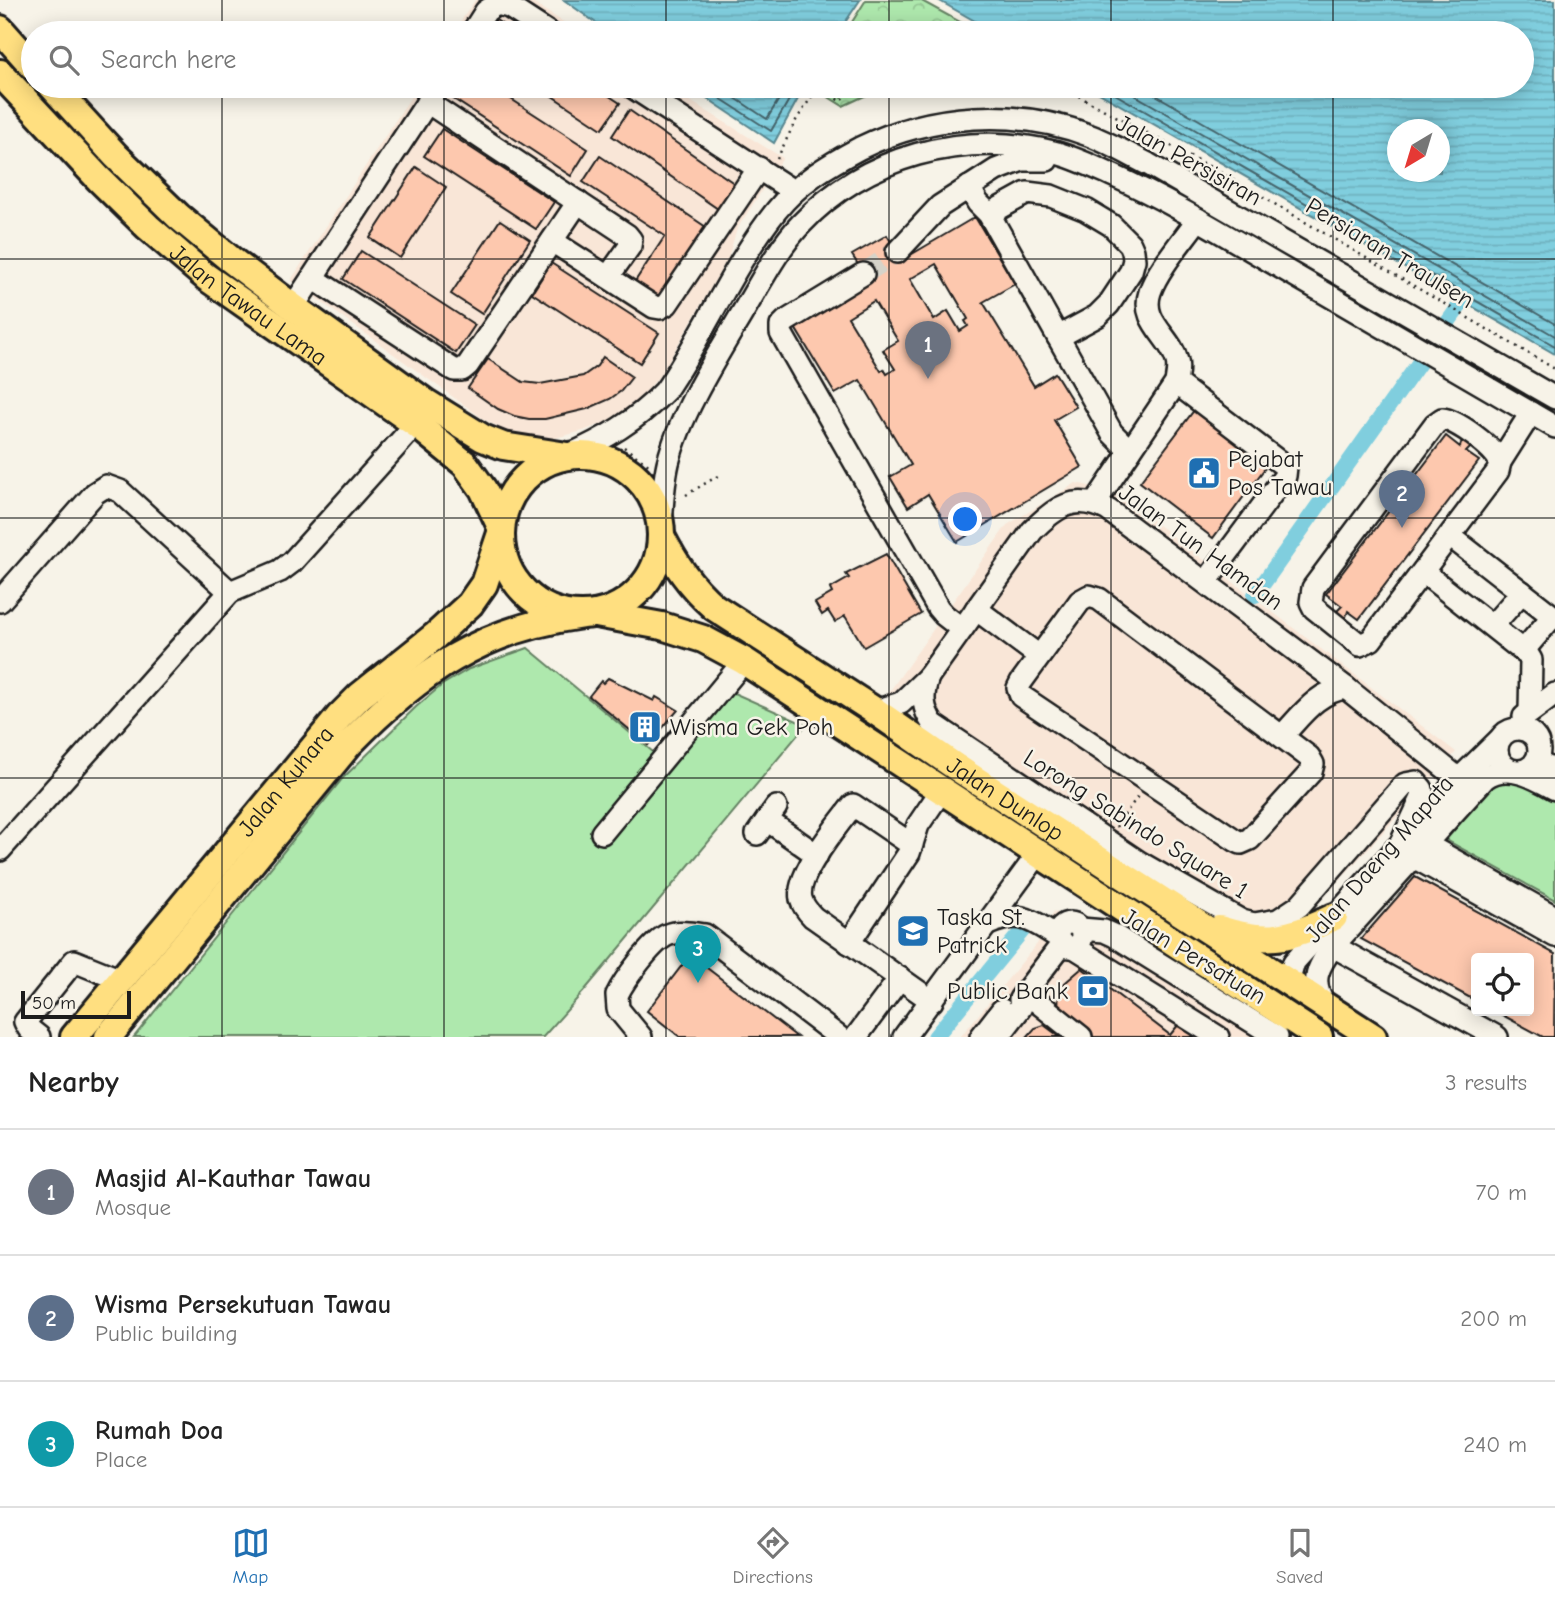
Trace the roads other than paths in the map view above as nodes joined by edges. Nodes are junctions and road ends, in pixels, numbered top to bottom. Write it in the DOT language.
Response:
graph roads {
  1 [pos="480,21"];
  2 [pos="531,21"];
  3 [pos="0,30"];
  4 [pos="21,53"];
  5 [pos="0,73"];
  6 [pos="21,95"];
  7 [pos="23,98"];
  8 [pos="63,98"];
  9 [pos="430,98"];
  10 [pos="438,98"];
  11 [pos="652,98"];
  12 [pos="1087,164"];
  13 [pos="767,165"];
  14 [pos="969,187"];
  15 [pos="793,191"];
  16 [pos="578,202"];
  17 [pos="989,214"];
  18 [pos="1198,219"];
  19 [pos="552,241"];
  20 [pos="897,252"];
  21 [pos="863,274"];
  22 [pos="608,277"];
  23 [pos="313,278"];
  24 [pos="293,307"];
  25 [pos="1058,337"];
  26 [pos="1176,383"];
  27 [pos="1555,398"];
  28 [pos="1531,413"];
  29 [pos="416,424"];
  30 [pos="1555,427"];
  31 [pos="1130,451"];
  32 [pos="568,456"];
  33 [pos="1500,462"];
  34 [pos="1095,503"];
  35 [pos="501,531"];
  36 [pos="661,532"];
  37 [pos="1450,536"];
  38 [pos="1423,572"];
  39 [pos="1206,582"];
  40 [pos="230,592"];
  41 [pos="1522,592"];
  42 [pos="0,601"];
  43 [pos="976,609"];
  44 [pos="589,615"];
  45 [pos="1554,617"];
  46 [pos="1493,625"];
  47 [pos="962,629"];
  48 [pos="1524,651"];
  49 [pos="1040,656"];
  50 [pos="744,661"];
  51 [pos="928,677"];
  52 [pos="1346,688"];
  53 [pos="1555,694"];
  54 [pos="1555,702"];
  55 [pos="875,711"];
  56 [pos="1530,712"];
  57 [pos="1403,734"];
  58 [pos="1282,736"];
  59 [pos="1504,736"];
  60 [pos="1535,738"];
  61 [pos="1536,761"];
  62 [pos="1515,771"];
  63 [pos="1555,771"];
  64 [pos="1459,779"];
  65 [pos="1402,787"];
  66 [pos="1555,789"];
  67 [pos="941,791"];
  68 [pos="994,792"];
  69 [pos="767,820"];
  70 [pos="602,833"];
  71 [pos="912,845"];
  72 [pos="1409,847"];
  73 [pos="0,850"];
  74 [pos="1038,854"];
  75 [pos="817,855"];
  76 [pos="1012,892"];
  77 [pos="1334,917"];
  78 [pos="1555,917"];
  79 [pos="1191,919"];
  80 [pos="988,924"];
  81 [pos="1068,936"];
  82 [pos="1555,936"];
  83 [pos="849,943"];
  84 [pos="1333,946"];
  85 [pos="900,978"];
  86 [pos="121,980"];
  87 [pos="1289,983"];
  88 [pos="1023,995"];
  89 [pos="932,1000"];
  90 [pos="1325,1006"];
  91 [pos="128,1012"];
  92 [pos="1262,1033"];
  93 [pos="39,1037"];
  94 [pos="75,1037"];
  95 [pos="95,1037"];
  96 [pos="108,1037"];
  97 [pos="641,1037"];
  98 [pos="839,1037"];
  99 [pos="856,1037"];
  100 [pos="904,1037"];
  101 [pos="981,1037"];
  102 [pos="998,1037"];
  103 [pos="1081,1037"];
  104 [pos="1217,1037"];
  105 [pos="1319,1037"];
  106 [pos="1331,1037"];
  107 [pos="1373,1037"];
  108 [pos="1497,1037"];
  1 -- 2 [label="street"];
  3 -- 4 [label="main road"];
  5 -- 6 [label="main road, Jalan Tawau Lama"];
  7 -- 29 [label="main road, Jalan Tawau Lama"];
  8 -- 24 [label="main road, Jalan Tawau Lama"];
  9 -- 23 [label="street"];
  10 -- 16 [label="street"];
  11 -- 13 [label="street"];
  12 -- 14 [label="street"];
  12 -- 18 [label="street, Jalan Persisiran"];
  12 -- 36 [label="street, Jalan Persisiran"];
  13 -- 15 [label="street"];
  13 -- 22 [label="street"];
  14 -- 17 [label="street"];
  14 -- 20 [label="street"];
  15 -- 27 [label="street, Jalan Persisiran"];
  15 -- 32 [label="street, Jalan Persisiran"];
  16 -- 19 [label="street"];
  16 -- 22 [label="street"];
  17 -- 25 [label="street"];
  17 -- 25 [label="street"];
  18 -- 26 [label="street"];
  18 -- 28 [label="street, Jalan Persisiran"];
  19 -- 22 [label="street"];
  19 -- 23 [label="street"];
  21 -- 47 [label="street"];
  23 -- 24 [label="street"];
  24 -- 32 [label="main road, Jalan Tawau Lama"];
  25 -- 31 [label="street"];
  26 -- 31 [label="street"];
  26 -- 39 [label="street"];
  28 -- 30 [label="street, Jalan Persisiran"];
  28 -- 33 [label="street"];
  29 -- 35 [label="main road, Jalan Tawau Lama"];
  29 -- 40 [label="street"];
  31 -- 34 [label="street"];
  32 -- 35 [label="main road"];
  32 -- 36 [label="main road"];
  33 -- 37 [label="street"];
  33 -- 38 [label="street"];
  34 -- 39 [label="street, Jalan Tun Hamdan"];
  34 -- 43 [label="street, Jalan Tun Hamdan"];
  35 -- 44 [label="main road"];
  35 -- 86 [label="main road, Jalan Kuhara"];
  36 -- 44 [label="main road"];
  36 -- 55 [label="main road, Jalan Dunlop"];
  37 -- 38 [label="street"];
  37 -- 41 [label="street"];
  38 -- 46 [label="street"];
  39 -- 52 [label="street, Jalan Tun Hamdan"];
  40 -- 42 [label="street"];
  40 -- 73 [label="street"];
  41 -- 45 [label="street"];
  41 -- 46 [label="street"];
  43 -- 47 [label="street, Jalan Tun Hamdan"];
  43 -- 49 [label="street"];
  44 -- 50 [label="main road, Jalan Dunlop"];
  44 -- 91 [label="main road, Jalan Kuhara"];
  45 -- 48 [label="street"];
  46 -- 48 [label="street"];
  47 -- 51 [label="street, Jalan Tun Hamdan"];
  48 -- 56 [label="street"];
  49 -- 58 [label="street"];
  49 -- 58 [label="street"];
  50 -- 67 [label="main road, Jalan Dunlop"];
  50 -- 70 [label="street"];
  51 -- 55 [label="street, Jalan Tun Hamdan"];
  51 -- 65 [label="street, Lorong Sabindo Square 1"];
  52 -- 57 [label="street, Jalan Tun Hamdan"];
  52 -- 58 [label="street"];
  53 -- 56 [label="street, Jalan Daeng Mapata"];
  54 -- 60 [label="street"];
  55 -- 68 [label="main road, Jalan Dunlop"];
  56 -- 59 [label="street, Jalan Daeng Mapata"];
  57 -- 64 [label="street, Jalan Tun Hamdan"];
  57 -- 65 [label="street"];
  59 -- 60 [label="street"];
  59 -- 62 [label="street"];
  59 -- 64 [label="street, Jalan Daeng Mapata"];
  60 -- 61 [label="street"];
  61 -- 62 [label="street"];
  61 -- 63 [label="street"];
  62 -- 66 [label="street"];
  62 -- 72 [label="street, Jalan Daeng Mapata"];
  64 -- 72 [label="street, Jalan Daeng Mapata"];
  65 -- 72 [label="street"];
  67 -- 71 [label="street"];
  67 -- 74 [label="main road, Jalan Dunlop"];
  68 -- 74 [label="main road"];
  68 -- 79 [label="main road, Jalan Dunlop"];
  69 -- 75 [label="street"];
  71 -- 75 [label="street"];
  71 -- 83 [label="street"];
  72 -- 77 [label="street, Jalan Daeng Mapata"];
  72 -- 78 [label="street"];
  72 -- 82 [label="street"];
  72 -- 84 [label="street, Jalan Daeng Mapata"];
  74 -- 76 [label="street"];
  74 -- 105 [label="main road, Jalan Dunlop"];
  75 -- 83 [label="street"];
  76 -- 80 [label="street"];
  76 -- 81 [label="street"];
  77 -- 79 [label="main road"];
  77 -- 87 [label="street, Jalan Daeng Mapata"];
  79 -- 87 [label="main road, Jalan Dunlop"];
  80 -- 81 [label="street"];
  80 -- 89 [label="street"];
  81 -- 88 [label="street"];
  81 -- 92 [label="street, Jalan Persatuan"];
  81 -- 104 [label="street"];
  83 -- 85 [label="street"];
  84 -- 90 [label="street, Jalan Daeng Mapata"];
  84 -- 108 [label="street"];
  85 -- 89 [label="street"];
  85 -- 99 [label="street"];
  86 -- 93 [label="street"];
  86 -- 94 [label="main road, Jalan Kuhara"];
  87 -- 90 [label="main road, Jalan Dunlop"];
  87 -- 106 [label="main road"];
  88 -- 101 [label="street"];
  88 -- 102 [label="street"];
  88 -- 103 [label="street"];
  89 -- 100 [label="street"];
  90 -- 107 [label="main road, Jalan Dunlop"];
  91 -- 95 [label="main road"];
  91 -- 96 [label="main road, Jalan Kuhara"];
  97 -- 98 [label="street"];
}
